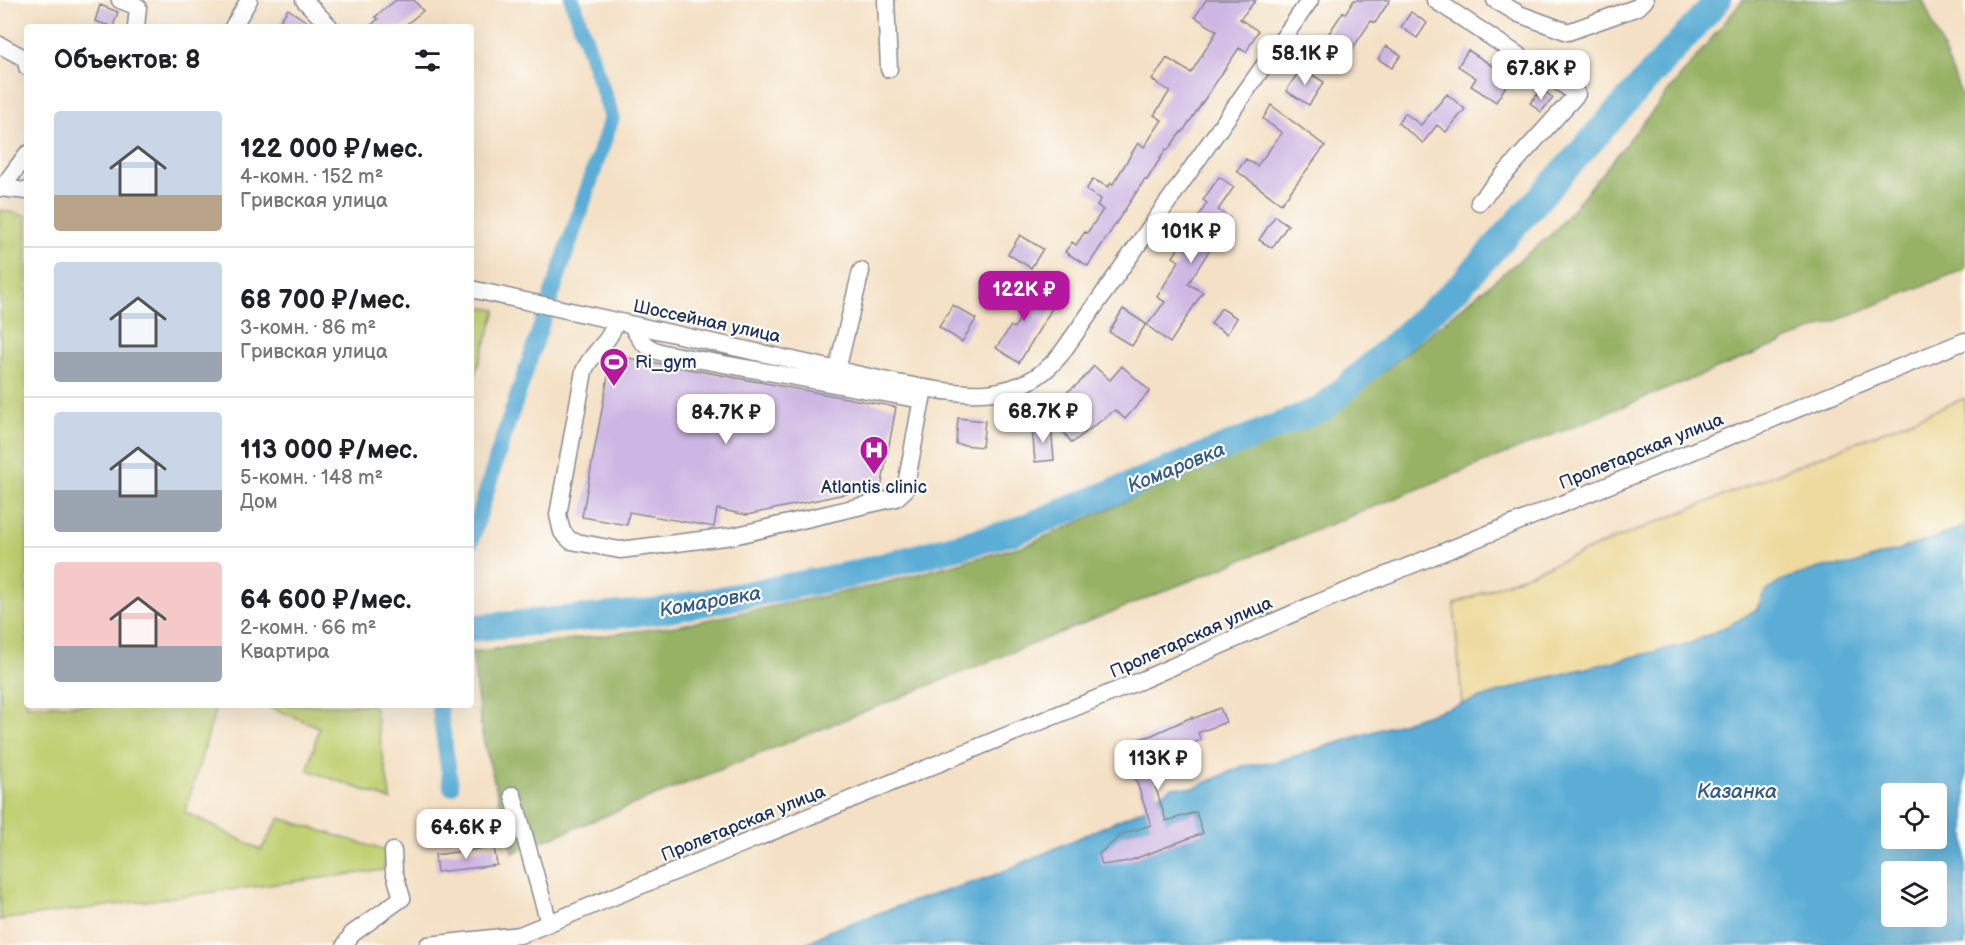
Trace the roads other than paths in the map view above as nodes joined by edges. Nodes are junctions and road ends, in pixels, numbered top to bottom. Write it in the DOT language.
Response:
graph roads {
  1 [pos="120,0"];
  2 [pos="249,0"];
  3 [pos="304,0"];
  4 [pos="886,0"];
  5 [pos="1310,0"];
  6 [pos="1435,0"];
  7 [pos="1495,0"];
  8 [pos="1646,0"];
  9 [pos="141,4"];
  10 [pos="1517,7"];
  11 [pos="137,24"];
  12 [pos="235,24"];
  13 [pos="327,24"];
  14 [pos="0,45"];
  15 [pos="24,58"];
  16 [pos="889,69"];
  17 [pos="24,158"];
  18 [pos="1,188"];
  19 [pos="24,191"];
  20 [pos="1479,202"];
  21 [pos="861,271"];
  22 [pos="474,290"];
  23 [pos="615,321"];
  24 [pos="632,325"];
  25 [pos="1965,341"];
  26 [pos="837,370"];
  27 [pos="927,393"];
  28 [pos="513,795"];
  29 [pos="393,851"];
  30 [pos="549,923"];
  31 [pos="345,945"];
  32 [pos="428,945"];
  1 -- 9 [label="street"];
  2 -- 12 [label="street"];
  3 -- 13 [label="street"];
  4 -- 16 [label="street"];
  5 -- 27 [label="street"];
  6 -- 20 [label="street"];
  7 -- 10 [label="street"];
  8 -- 10 [label="street"];
  9 -- 11 [label="street"];
  14 -- 15 [label="street"];
  17 -- 18 [label="street"];
  18 -- 19 [label="street"];
  21 -- 26 [label="street"];
  22 -- 23 [label="street, Шоссейная улица"];
  23 -- 24 [label="street, Шоссейная улица"];
  23 -- 27 [label="street"];
  24 -- 26 [label="street, Шоссейная улица"];
  24 -- 27 [label="street"];
  25 -- 30 [label="street, Пролетарская улица"];
  26 -- 27 [label="street, Шоссейная улица"];
  28 -- 30 [label="street"];
  29 -- 31 [label="street"];
  30 -- 32 [label="street, Пролетарская улица"];
}
